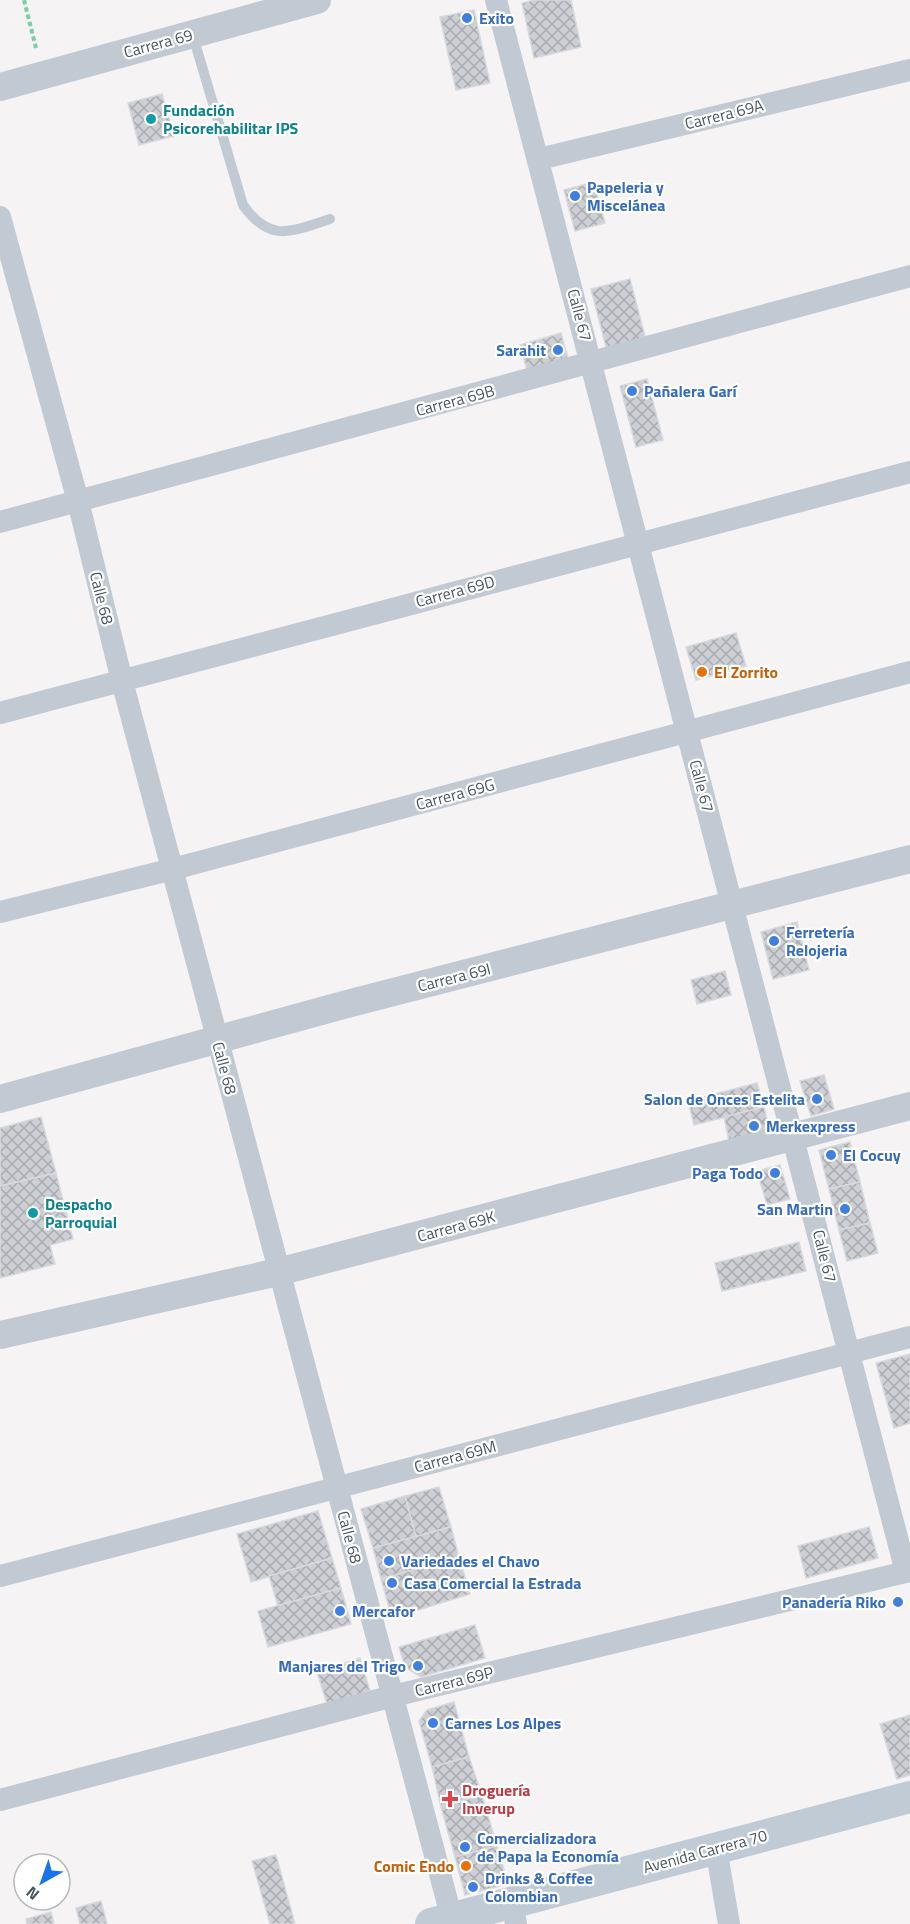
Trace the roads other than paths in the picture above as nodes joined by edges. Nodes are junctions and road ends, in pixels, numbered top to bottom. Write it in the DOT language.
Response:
graph roads {
  1 [pos="317,0"];
  2 [pos="496,0"];
  3 [pos="193,34"];
  4 [pos="910,70"];
  5 [pos="0,87"];
  6 [pos="539,159"];
  7 [pos="0,217"];
  8 [pos="330,219"];
  9 [pos="910,276"];
  10 [pos="592,363"];
  11 [pos="910,472"];
  12 [pos="78,501"];
  13 [pos="0,522"];
  14 [pos="638,542"];
  15 [pos="910,672"];
  16 [pos="122,681"];
  17 [pos="0,713"];
  18 [pos="688,732"];
  19 [pos="910,859"];
  20 [pos="173,869"];
  21 [pos="733,905"];
  22 [pos="0,912"];
  23 [pos="218,1039"];
  24 [pos="0,1099"];
  25 [pos="910,1106"];
  26 [pos="795,1137"];
  27 [pos="278,1272"];
  28 [pos="0,1335"];
  29 [pos="910,1337"];
  30 [pos="849,1353"];
  31 [pos="337,1487"];
  32 [pos="908,1571"];
  33 [pos="0,1576"];
  34 [pos="393,1696"];
  35 [pos="910,1797"];
  36 [pos="0,1800"];
  37 [pos="716,1848"];
  38 [pos="514,1913"];
  39 [pos="442,1921"];
  40 [pos="729,1924"];
  1 -- 3 [label="street, Carrera 69"];
  2 -- 6 [label="street, Calle 67"];
  3 -- 5 [label="street, Carrera 69"];
  3 -- 8 [label="lane"];
  4 -- 6 [label="street, Carrera 69A"];
  6 -- 10 [label="street, Calle 67"];
  7 -- 12 [label="street, Calle 68"];
  9 -- 10 [label="street, Carrera 69B"];
  10 -- 12 [label="street, Carrera 69B"];
  10 -- 14 [label="street, Calle 67"];
  11 -- 14 [label="street, Carrera 69D"];
  12 -- 13 [label="street, Carrera 69B"];
  12 -- 16 [label="street, Calle 68"];
  14 -- 16 [label="street, Carrera 69D"];
  14 -- 18 [label="street, Calle 67"];
  15 -- 18 [label="street, Carrera 69G"];
  16 -- 17 [label="street, Carrera 69D"];
  16 -- 20 [label="street, Calle 68"];
  18 -- 20 [label="street, Carrera 69G"];
  18 -- 21 [label="street, Calle 67"];
  19 -- 21 [label="street, Carrera 69I"];
  20 -- 22 [label="street, Carrera 69G"];
  20 -- 23 [label="street, Calle 68"];
  21 -- 23 [label="street, Carrera 69I"];
  21 -- 26 [label="street, Calle 67"];
  23 -- 24 [label="street, Carrera 69I"];
  23 -- 27 [label="street, Calle 68"];
  25 -- 26 [label="street, Carrera 69K"];
  26 -- 27 [label="street, Carrera 69K"];
  26 -- 30 [label="street, Calle 67"];
  27 -- 28 [label="street, Carrera 69K"];
  27 -- 31 [label="street, Calle 68"];
  29 -- 30 [label="street, Carrera 69M"];
  30 -- 31 [label="street, Carrera 69M"];
  30 -- 32 [label="street, Calle 67"];
  31 -- 33 [label="street, Carrera 69M"];
  31 -- 34 [label="street, Calle 68"];
  32 -- 34 [label="street, Carrera 69P"];
  34 -- 36 [label="street, Carrera 69P"];
  34 -- 39 [label="street, Calle 68"];
  35 -- 37 [label="main road, Avenida Carrera 70"];
  37 -- 38 [label="main road, Avenida Carrera 70"];
  37 -- 40 [label="street"];
  38 -- 39 [label="main road, Avenida Carrera 70"];
}
